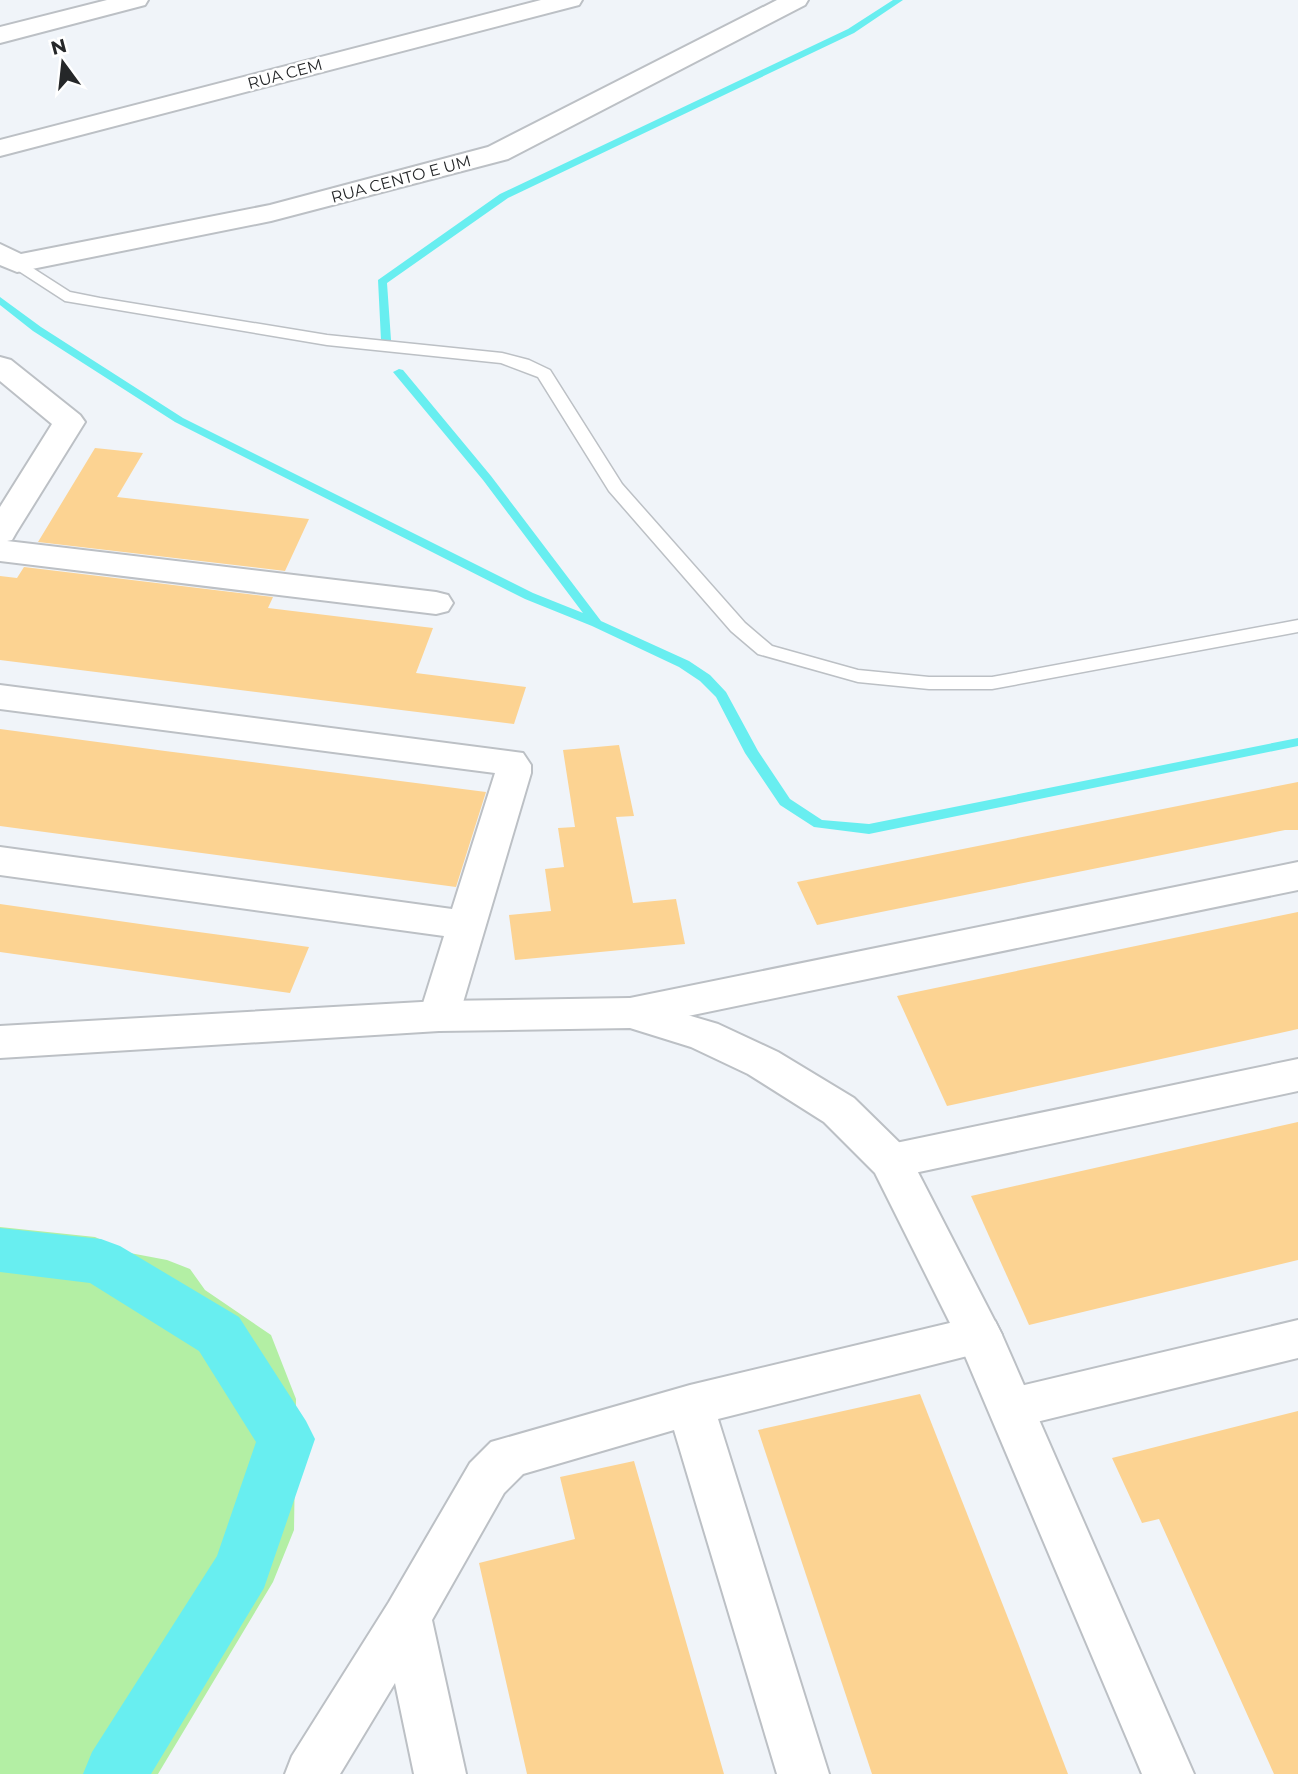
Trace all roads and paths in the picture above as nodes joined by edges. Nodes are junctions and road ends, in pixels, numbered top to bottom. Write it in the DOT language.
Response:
graph roads {
  1 [pos="136,0"];
  2 [pos="570,0"];
  3 [pos="734,0"];
  4 [pos="796,0"];
  5 [pos="759,19"];
  6 [pos="0,35"];
  7 [pos="0,148"];
  8 [pos="8,258"];
  9 [pos="0,366"];
  10 [pos="0,533"];
  11 [pos="0,551"];
  12 [pos="436,603"];
  13 [pos="1298,626"];
  14 [pos="0,697"];
  15 [pos="0,861"];
  16 [pos="1298,876"];
  17 [pos="467,925"];
  18 [pos="629,1013"];
  19 [pos="439,1016"];
  20 [pos="0,1042"];
  21 [pos="1298,1075"];
  22 [pos="891,1161"];
  23 [pos="979,1335"];
  24 [pos="1298,1339"];
  25 [pos="690,1405"];
  26 [pos="1012,1408"];
  27 [pos="407,1618"];
  28 [pos="311,1774"];
  29 [pos="440,1774"];
  30 [pos="803,1774"];
  31 [pos="1168,1774"];
  1 -- 6 [label="street"];
  2 -- 7 [label="street, RUA CEM"];
  3 -- 5 [label="street"];
  4 -- 5 [label="street, RUA CENTO E UM"];
  5 -- 8 [label="street, RUA CENTO E UM"];
  8 -- 13 [label="lane"];
  9 -- 10 [label="street"];
  11 -- 12 [label="street"];
  14 -- 17 [label="street"];
  15 -- 17 [label="street"];
  16 -- 18 [label="street"];
  17 -- 19 [label="street"];
  18 -- 19 [label="street"];
  18 -- 22 [label="street"];
  19 -- 20 [label="street"];
  21 -- 22 [label="street"];
  22 -- 23 [label="street"];
  23 -- 25 [label="street"];
  23 -- 26 [label="street"];
  24 -- 26 [label="street"];
  25 -- 27 [label="street"];
  25 -- 30 [label="street"];
  26 -- 31 [label="street"];
  27 -- 28 [label="street"];
  27 -- 29 [label="street"];
}
